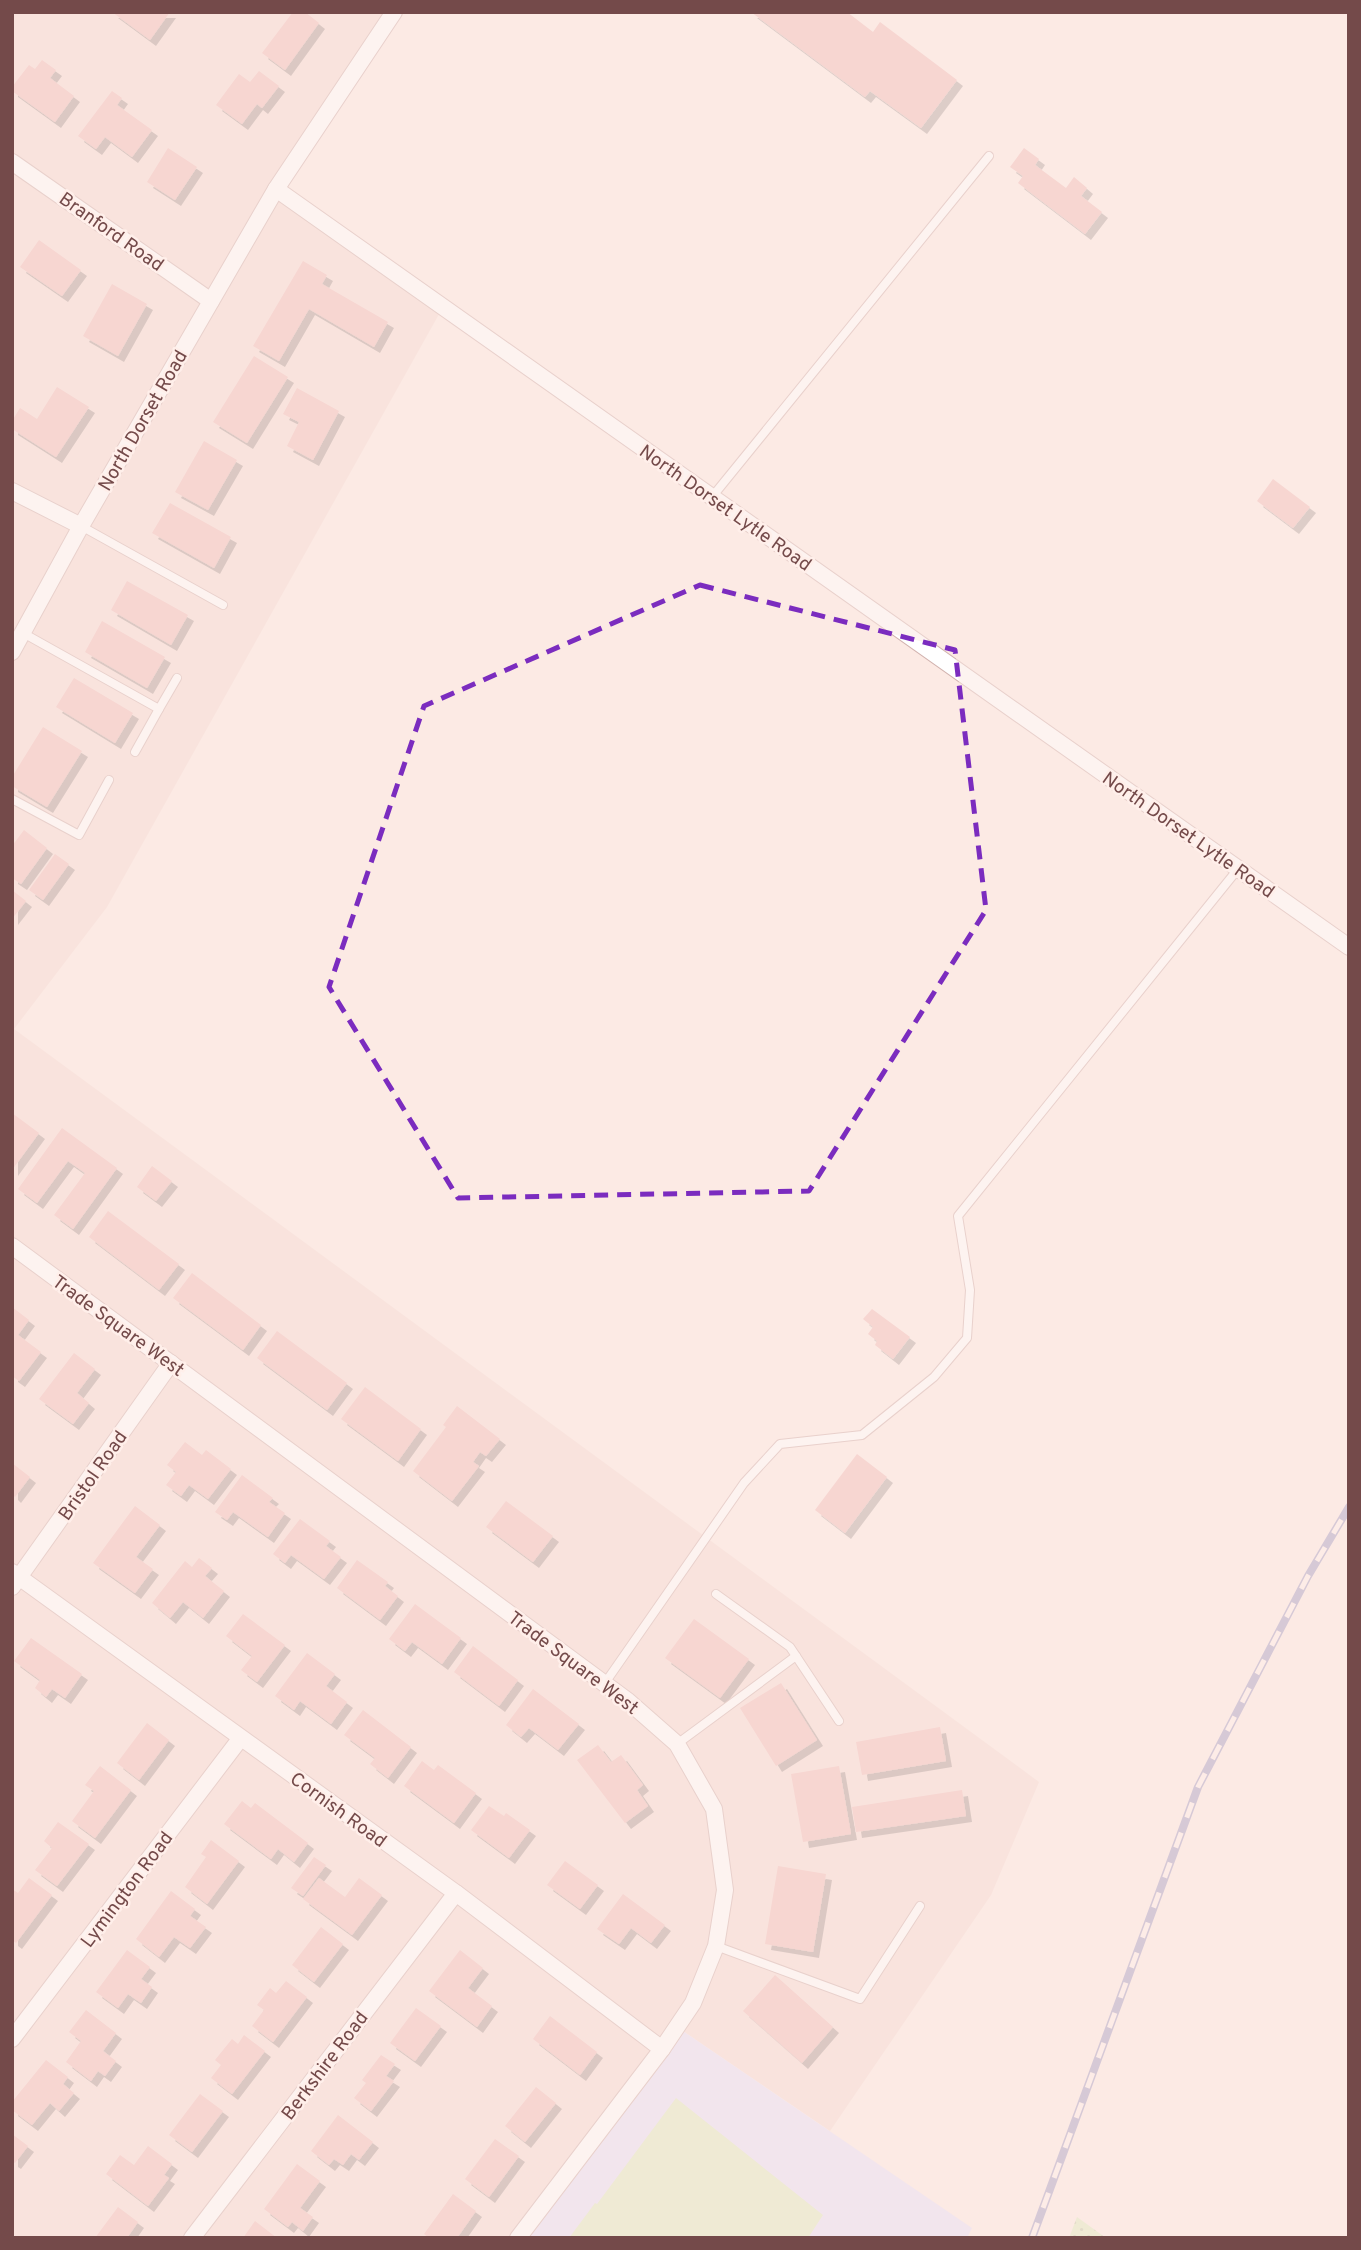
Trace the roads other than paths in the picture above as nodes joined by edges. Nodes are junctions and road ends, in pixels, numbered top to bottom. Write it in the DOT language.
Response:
graph roads {
  1 [pos="394,12"];
  2 [pos="989,156"];
  3 [pos="12,162"];
  4 [pos="276,189"];
  5 [pos="211,301"];
  6 [pos="12,491"];
  7 [pos="712,497"];
  8 [pos="81,526"];
  9 [pos="223,605"];
  10 [pos="23,633"];
  11 [pos="12,652"];
  12 [pos="177,678"];
  13 [pos="159,709"];
  14 [pos="135,752"];
  15 [pos="109,780"];
  16 [pos="12,799"];
  17 [pos="1238,869"];
  18 [pos="1349,947"];
  19 [pos="12,1246"];
  20 [pos="171,1363"];
  21 [pos="15,1579"];
  22 [pos="716,1594"];
  23 [pos="796,1656"];
  24 [pos="604,1683"];
  25 [pos="839,1721"];
  26 [pos="240,1739"];
  27 [pos="677,1744"];
  28 [pos="456,1893"];
  29 [pos="920,1906"];
  30 [pos="716,1946"];
  31 [pos="12,2039"];
  32 [pos="662,2049"];
  33 [pos="192,2238"];
  34 [pos="518,2238"];
  1 -- 4 [label="street"];
  2 -- 7 [label="lane"];
  3 -- 5 [label="street, Branford Road"];
  4 -- 5 [label="street, North Dorset Road"];
  4 -- 7 [label="street, North Dorset Lytle Road"];
  5 -- 8 [label="street, North Dorset Road"];
  6 -- 8 [label="street"];
  7 -- 17 [label="street, North Dorset Lytle Road"];
  8 -- 9 [label="lane"];
  8 -- 10 [label="street, North Dorset Road"];
  10 -- 11 [label="street, North Dorset Road"];
  10 -- 13 [label="lane"];
  12 -- 13 [label="lane"];
  13 -- 14 [label="lane"];
  15 -- 16 [label="lane"];
  17 -- 18 [label="street, North Dorset Lytle Road"];
  17 -- 24 [label="lane"];
  19 -- 20 [label="street, Trade Square West"];
  20 -- 21 [label="street, Bristol Road"];
  20 -- 24 [label="street, Trade Square West"];
  21 -- 26 [label="street, Cornish Road"];
  22 -- 23 [label="lane"];
  23 -- 25 [label="lane"];
  23 -- 27 [label="lane"];
  24 -- 27 [label="street, Trade Square West"];
  26 -- 28 [label="street, Cornish Road"];
  26 -- 31 [label="street, Lymington Road"];
  27 -- 30 [label="street, Trade Square West"];
  28 -- 32 [label="street, Cornish Road"];
  28 -- 33 [label="street, Berkshire Road"];
  29 -- 30 [label="lane"];
  30 -- 32 [label="street, Trade Square West"];
  32 -- 34 [label="street, Trade Square West"];
}
